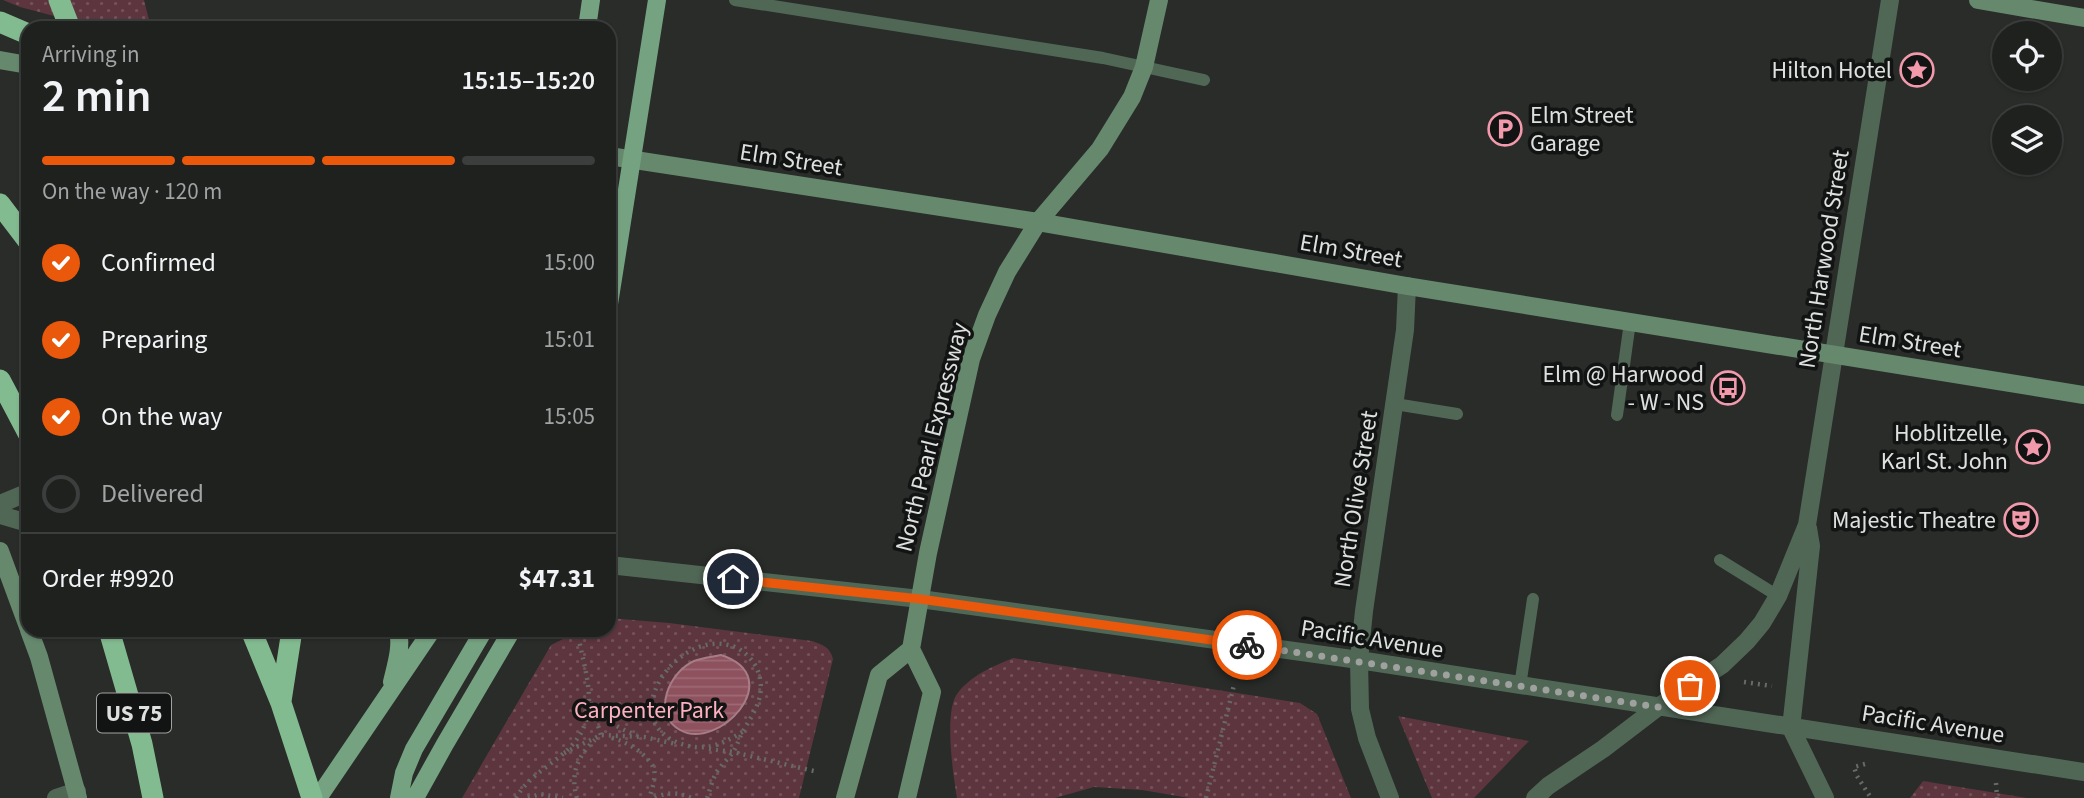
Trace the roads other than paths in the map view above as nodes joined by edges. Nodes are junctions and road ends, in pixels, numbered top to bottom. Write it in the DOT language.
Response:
graph roads {
  1 [pos="60,0"];
  2 [pos="591,0"];
  3 [pos="657,0"];
  4 [pos="735,0"];
  5 [pos="1159,0"];
  6 [pos="1890,0"];
  7 [pos="1979,0"];
  8 [pos="2084,18"];
  9 [pos="68,21"];
  10 [pos="588,21"];
  11 [pos="0,22"];
  12 [pos="21,31"];
  13 [pos="0,60"];
  14 [pos="21,64"];
  15 [pos="1144,67"];
  16 [pos="1204,80"];
  17 [pos="616,157"];
  18 [pos="631,160"];
  19 [pos="0,204"];
  20 [pos="1038,222"];
  21 [pos="21,232"];
  22 [pos="616,258"];
  23 [pos="1407,286"];
  24 [pos="1630,322"];
  25 [pos="1834,355"];
  26 [pos="2,386"];
  27 [pos="2084,394"];
  28 [pos="1395,404"];
  29 [pos="1457,414"];
  30 [pos="1617,415"];
  31 [pos="21,420"];
  32 [pos="21,495"];
  33 [pos="0,504"];
  34 [pos="0,515"];
  35 [pos="21,521"];
  36 [pos="1807,525"];
  37 [pos="0,551"];
  38 [pos="1720,560"];
  39 [pos="616,566"];
  40 [pos="1779,596"];
  41 [pos="920,599"];
  42 [pos="1533,599"];
  43 [pos="21,607"];
  44 [pos="32,637"];
  45 [pos="111,637"];
  46 [pos="254,637"];
  47 [pos="291,637"];
  48 [pos="400,637"];
  49 [pos="427,637"];
  50 [pos="480,637"];
  51 [pos="508,637"];
  52 [pos="911,649"];
  53 [pos="1359,660"];
  54 [pos="1520,686"];
  55 [pos="391,690"];
  56 [pos="281,704"];
  57 [pos="1658,707"];
  58 [pos="1791,728"];
  59 [pos="2084,772"];
  60 [pos="78,794"];
  61 [pos="56,798"];
  62 [pos="153,798"];
  63 [pos="312,798"];
  64 [pos="318,798"];
  65 [pos="399,798"];
  66 [pos="415,798"];
  67 [pos="845,798"];
  68 [pos="907,798"];
  69 [pos="1390,798"];
  70 [pos="1535,798"];
  71 [pos="1825,798"];
  1 -- 9 [label="highway"];
  2 -- 10 [label="main road"];
  3 -- 18 [label="main road"];
  4 -- 15 [label="lane"];
  5 -- 15 [label="main road, North Pearl Expressway"];
  6 -- 25 [label="street, North Harwood Street"];
  7 -- 8 [label="main road"];
  11 -- 12 [label="highway"];
  13 -- 14 [label="main road"];
  15 -- 16 [label="lane"];
  15 -- 20 [label="main road, North Pearl Expressway"];
  17 -- 18 [label="main road, Elm Street"];
  18 -- 20 [label="main road, Elm Street"];
  18 -- 22 [label="main road"];
  19 -- 21 [label="highway"];
  20 -- 23 [label="main road, Elm Street"];
  20 -- 41 [label="main road, North Pearl Expressway"];
  23 -- 24 [label="main road, Elm Street"];
  23 -- 28 [label="street, North Olive Street"];
  24 -- 25 [label="main road, Elm Street"];
  24 -- 30 [label="lane"];
  25 -- 27 [label="main road, Elm Street"];
  25 -- 36 [label="street, North Harwood Street"];
  26 -- 31 [label="highway"];
  28 -- 29 [label="lane"];
  28 -- 53 [label="street, North Olive Street"];
  32 -- 33 [label="street"];
  34 -- 35 [label="street"];
  36 -- 40 [label="street, North Harwood Street"];
  36 -- 58 [label="street, North Harwood Street"];
  37 -- 43 [label="main road"];
  38 -- 40 [label="lane"];
  39 -- 41 [label="street, Pacific Avenue"];
  40 -- 57 [label="street, North Harwood Street"];
  41 -- 52 [label="main road, North Pearl Expressway"];
  41 -- 53 [label="street, Pacific Avenue"];
  42 -- 54 [label="lane"];
  44 -- 60 [label="main road"];
  45 -- 62 [label="highway, US 75"];
  46 -- 56 [label="highway"];
  47 -- 56 [label="highway"];
  48 -- 55 [label="main road"];
  49 -- 55 [label="main road"];
  50 -- 65 [label="main road"];
  51 -- 66 [label="main road"];
  52 -- 67 [label="main road"];
  52 -- 68 [label="main road"];
  53 -- 54 [label="street, Pacific Avenue"];
  53 -- 69 [label="street, North Olive Street"];
  54 -- 57 [label="street, Pacific Avenue"];
  55 -- 64 [label="main road"];
  56 -- 63 [label="highway"];
  57 -- 58 [label="street, Pacific Avenue"];
  57 -- 70 [label="street, North Harwood Street"];
  58 -- 59 [label="street, Pacific Avenue"];
  58 -- 71 [label="street"];
  60 -- 61 [label="street"];
}
